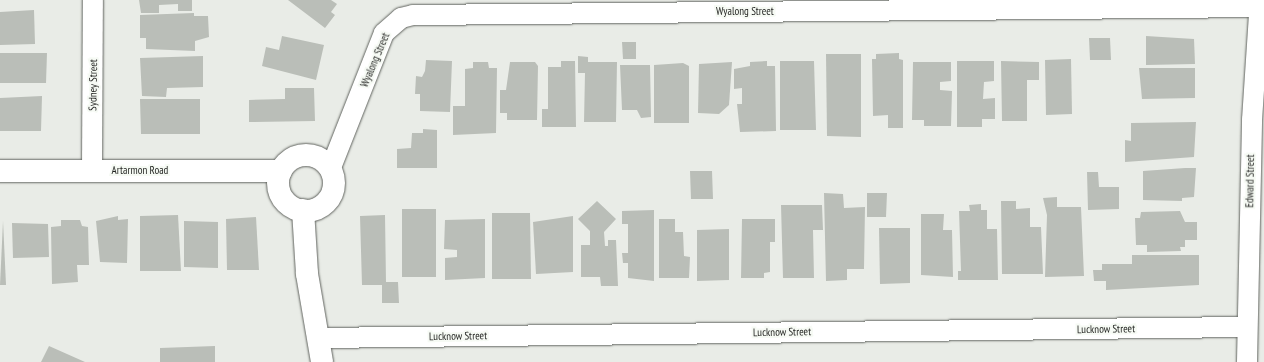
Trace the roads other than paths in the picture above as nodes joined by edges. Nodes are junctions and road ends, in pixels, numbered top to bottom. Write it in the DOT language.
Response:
graph roads {
  1 [pos="94,0"];
  2 [pos="1260,3"];
  3 [pos="1258,120"];
  4 [pos="92,170"];
  5 [pos="330,170"];
  6 [pos="0,171"];
  7 [pos="281,171"];
  8 [pos="303,210"];
  9 [pos="1247,327"];
  10 [pos="318,338"];
  11 [pos="322,362"];
  12 [pos="1247,362"];
  1 -- 4 [label="street, Sydney Street"];
  2 -- 3 [label="street, Edward Street"];
  2 -- 5 [label="street, Wyalong Street"];
  3 -- 9 [label="street, Edward Street"];
  4 -- 6 [label="street, Artarmon Road"];
  4 -- 7 [label="street, Artarmon Road"];
  5 -- 7 [label="street"];
  5 -- 8 [label="street"];
  7 -- 8 [label="street"];
  8 -- 10 [label="street"];
  9 -- 10 [label="street, Lucknow Street"];
  9 -- 12 [label="street, Edward Street"];
  10 -- 11 [label="street"];
}
